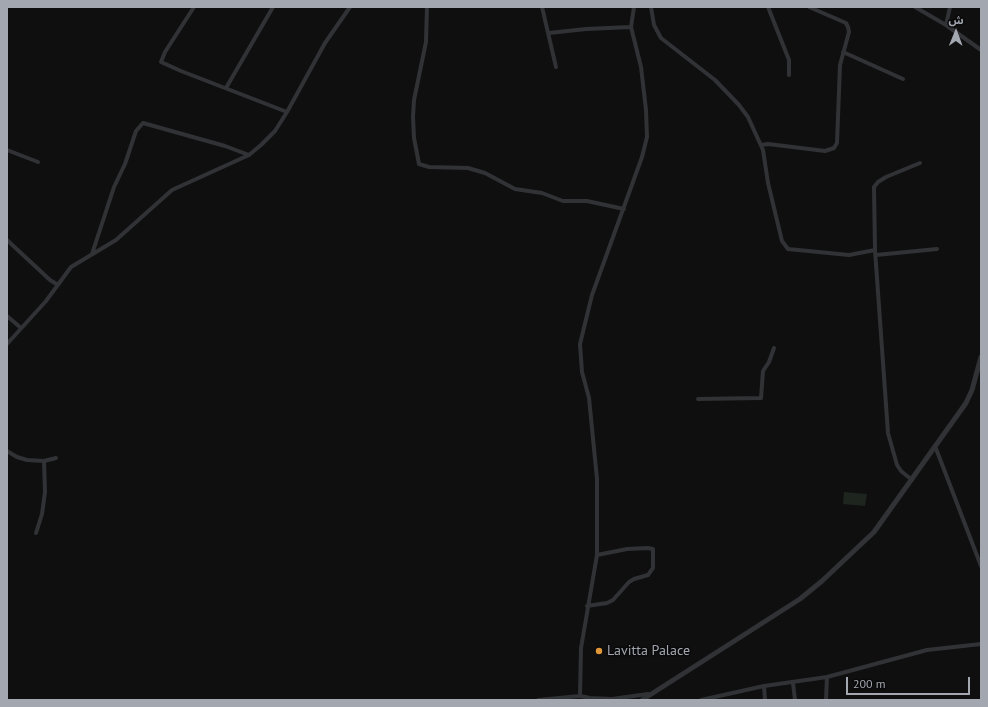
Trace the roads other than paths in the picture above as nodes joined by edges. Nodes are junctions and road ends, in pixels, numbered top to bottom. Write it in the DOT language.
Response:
graph roads {
  1 [pos="194,7"];
  2 [pos="273,7"];
  3 [pos="350,7"];
  4 [pos="426,7"];
  5 [pos="542,7"];
  6 [pos="634,7"];
  7 [pos="651,7"];
  8 [pos="768,7"];
  9 [pos="809,7"];
  10 [pos="915,7"];
  11 [pos="950,7"];
  12 [pos="946,25"];
  13 [pos="632,27"];
  14 [pos="550,33"];
  15 [pos="981,50"];
  16 [pos="843,52"];
  17 [pos="556,67"];
  18 [pos="789,75"];
  19 [pos="903,79"];
  20 [pos="226,88"];
  21 [pos="287,112"];
  22 [pos="761,145"];
  23 [pos="7,150"];
  24 [pos="249,156"];
  25 [pos="38,162"];
  26 [pos="920,163"];
  27 [pos="624,209"];
  28 [pos="7,240"];
  29 [pos="937,249"];
  30 [pos="875,250"];
  31 [pos="92,254"];
  32 [pos="876,255"];
  33 [pos="58,285"];
  34 [pos="7,316"];
  35 [pos="21,328"];
  36 [pos="7,344"];
  37 [pos="774,348"];
  38 [pos="981,357"];
  39 [pos="698,399"];
  40 [pos="935,446"];
  41 [pos="7,451"];
  42 [pos="56,458"];
  43 [pos="44,461"];
  44 [pos="912,480"];
  45 [pos="36,533"];
  46 [pos="597,555"];
  47 [pos="981,566"];
  48 [pos="587,606"];
  49 [pos="981,644"];
  50 [pos="827,677"];
  51 [pos="793,683"];
  52 [pos="764,686"];
  53 [pos="648,694"];
  54 [pos="580,696"];
  55 [pos="538,700"];
  56 [pos="642,700"];
  57 [pos="701,700"];
  58 [pos="765,700"];
  59 [pos="795,700"];
  60 [pos="826,700"];
  1 -- 20 [label="street"];
  2 -- 20 [label="street"];
  3 -- 21 [label="street"];
  4 -- 27 [label="street"];
  5 -- 14 [label="street"];
  6 -- 13 [label="street"];
  7 -- 22 [label="street"];
  8 -- 18 [label="street"];
  9 -- 16 [label="street"];
  10 -- 12 [label="street"];
  11 -- 12 [label="street"];
  12 -- 15 [label="street"];
  13 -- 14 [label="street"];
  13 -- 27 [label="street"];
  14 -- 17 [label="street"];
  16 -- 19 [label="street"];
  16 -- 22 [label="street"];
  20 -- 21 [label="street"];
  21 -- 24 [label="street"];
  22 -- 30 [label="street"];
  23 -- 25 [label="street"];
  24 -- 31 [label="street"];
  24 -- 31 [label="street"];
  26 -- 30 [label="street"];
  27 -- 46 [label="street"];
  28 -- 33 [label="street"];
  29 -- 32 [label="street"];
  30 -- 32 [label="street"];
  31 -- 33 [label="street"];
  32 -- 44 [label="street"];
  33 -- 35 [label="street"];
  34 -- 35 [label="street"];
  35 -- 36 [label="street"];
  37 -- 39 [label="street"];
  38 -- 40 [label="street"];
  40 -- 44 [label="street"];
  40 -- 47 [label="street"];
  41 -- 43 [label="street"];
  42 -- 43 [label="street"];
  43 -- 45 [label="street"];
  44 -- 53 [label="street"];
  46 -- 48 [label="street"];
  46 -- 48 [label="street"];
  48 -- 54 [label="street"];
  49 -- 50 [label="street"];
  50 -- 51 [label="street"];
  50 -- 60 [label="street"];
  51 -- 52 [label="street"];
  51 -- 59 [label="street"];
  52 -- 57 [label="street"];
  52 -- 58 [label="street"];
  53 -- 54 [label="street"];
  53 -- 56 [label="street"];
  54 -- 55 [label="street"];
}
